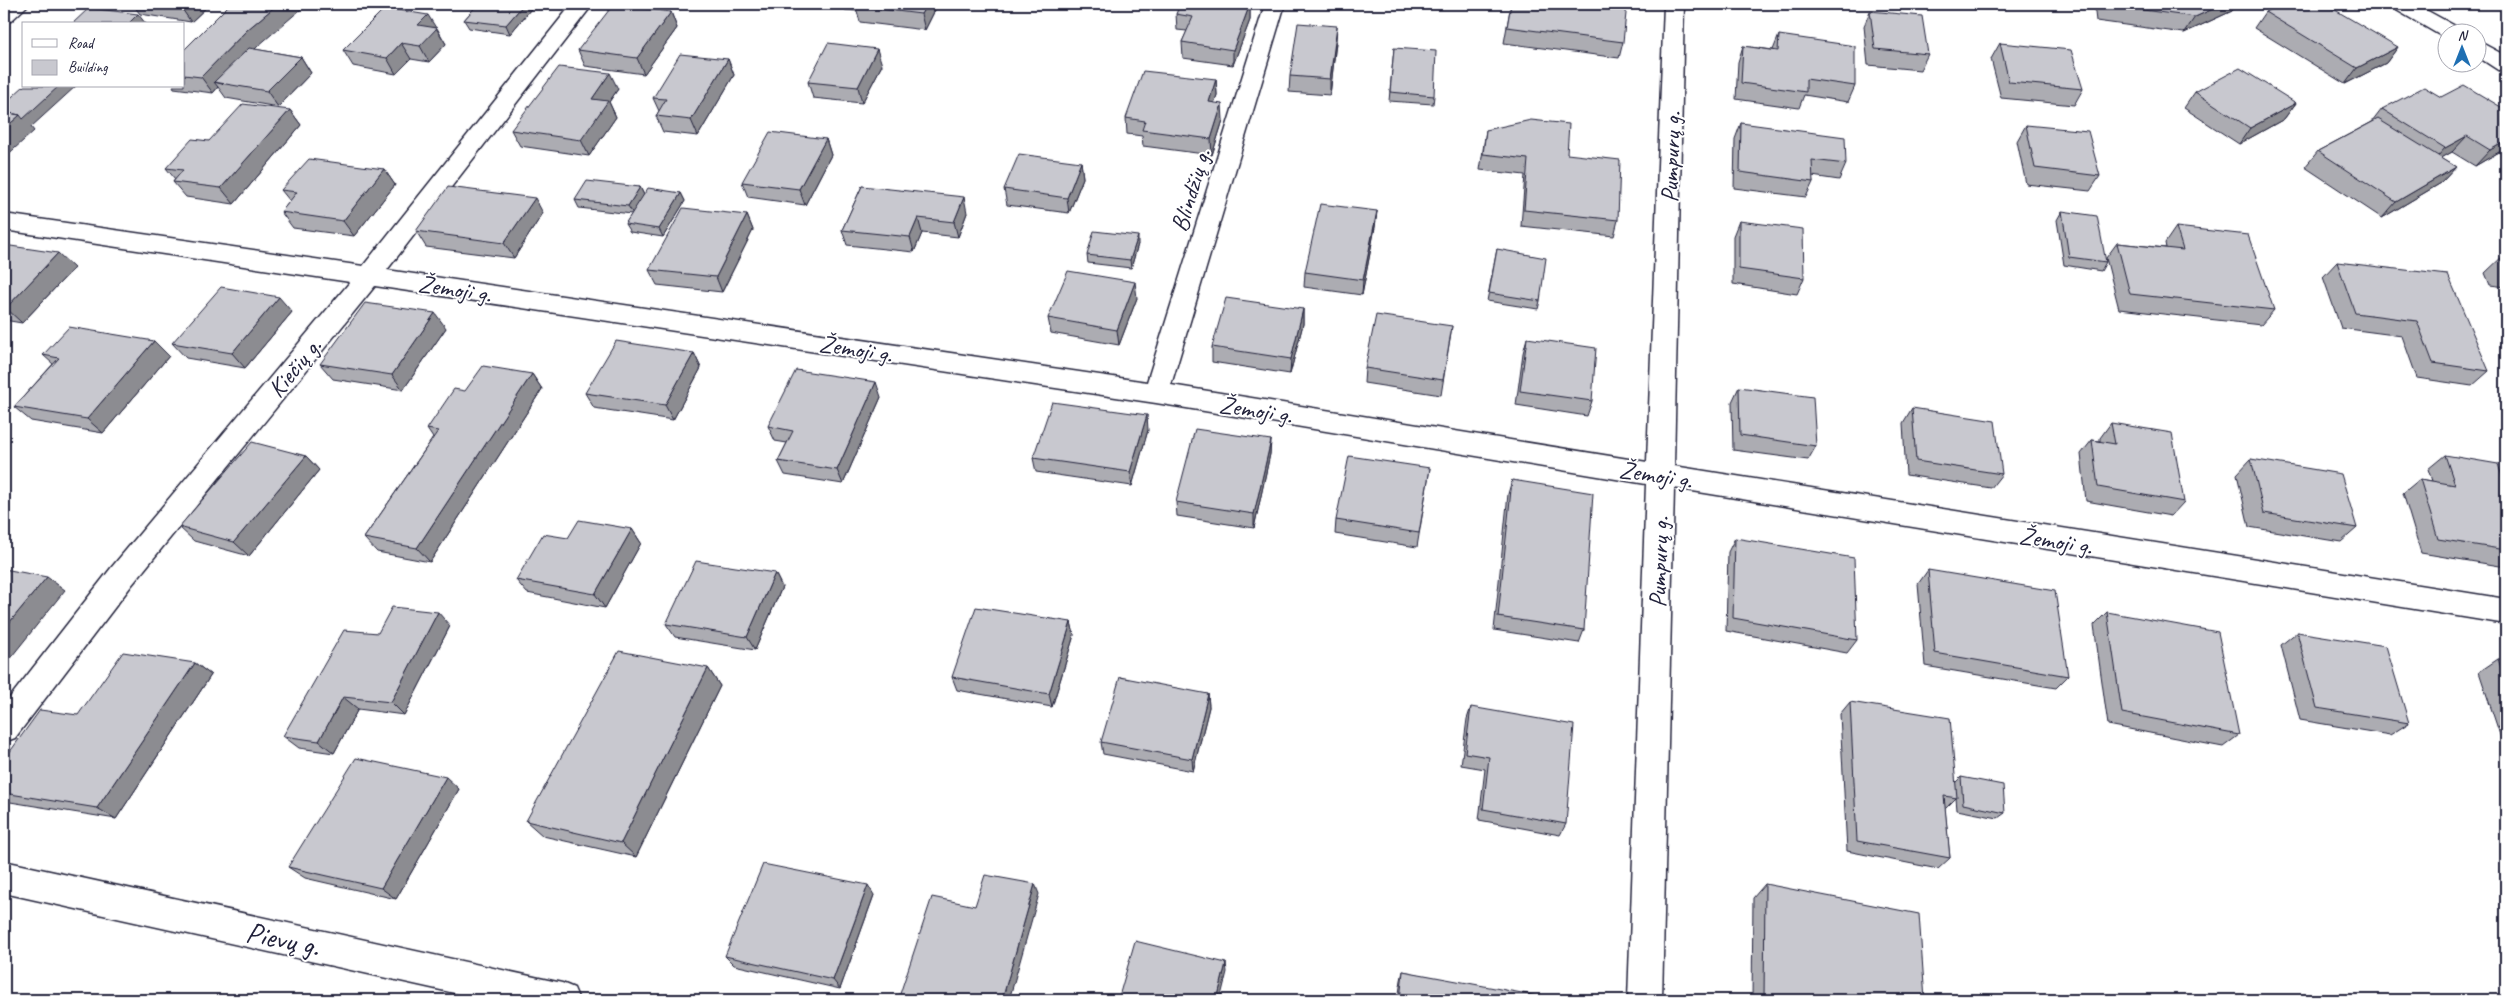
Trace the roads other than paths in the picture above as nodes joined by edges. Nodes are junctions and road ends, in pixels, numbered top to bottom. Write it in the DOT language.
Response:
graph roads {
  1 [pos="19,4"];
  2 [pos="583,4"];
  3 [pos="1275,4"];
  4 [pos="1674,4"];
  5 [pos="2400,4"];
  6 [pos="4,16"];
  7 [pos="2438,25"];
  8 [pos="2488,54"];
  9 [pos="2506,65"];
  10 [pos="4,222"];
  11 [pos="370,275"];
  12 [pos="1156,393"];
  13 [pos="1661,474"];
  14 [pos="2506,612"];
  15 [pos="4,728"];
  16 [pos="4,877"];
  17 [pos="562,1000"];
  18 [pos="1645,1000"];
  1 -- 6 [label="street"];
  2 -- 11 [label="street, Kiečių g."];
  3 -- 12 [label="street, Blindžių g."];
  4 -- 13 [label="street, Pumpurų g."];
  5 -- 7 [label="street"];
  8 -- 9 [label="street"];
  10 -- 11 [label="street, Žemoji g."];
  11 -- 12 [label="street, Žemoji g."];
  11 -- 15 [label="street, Kiečių g."];
  12 -- 13 [label="street, Žemoji g."];
  13 -- 14 [label="street, Žemoji g."];
  13 -- 18 [label="street, Pumpurų g."];
  16 -- 17 [label="street, Pievų g."];
}
